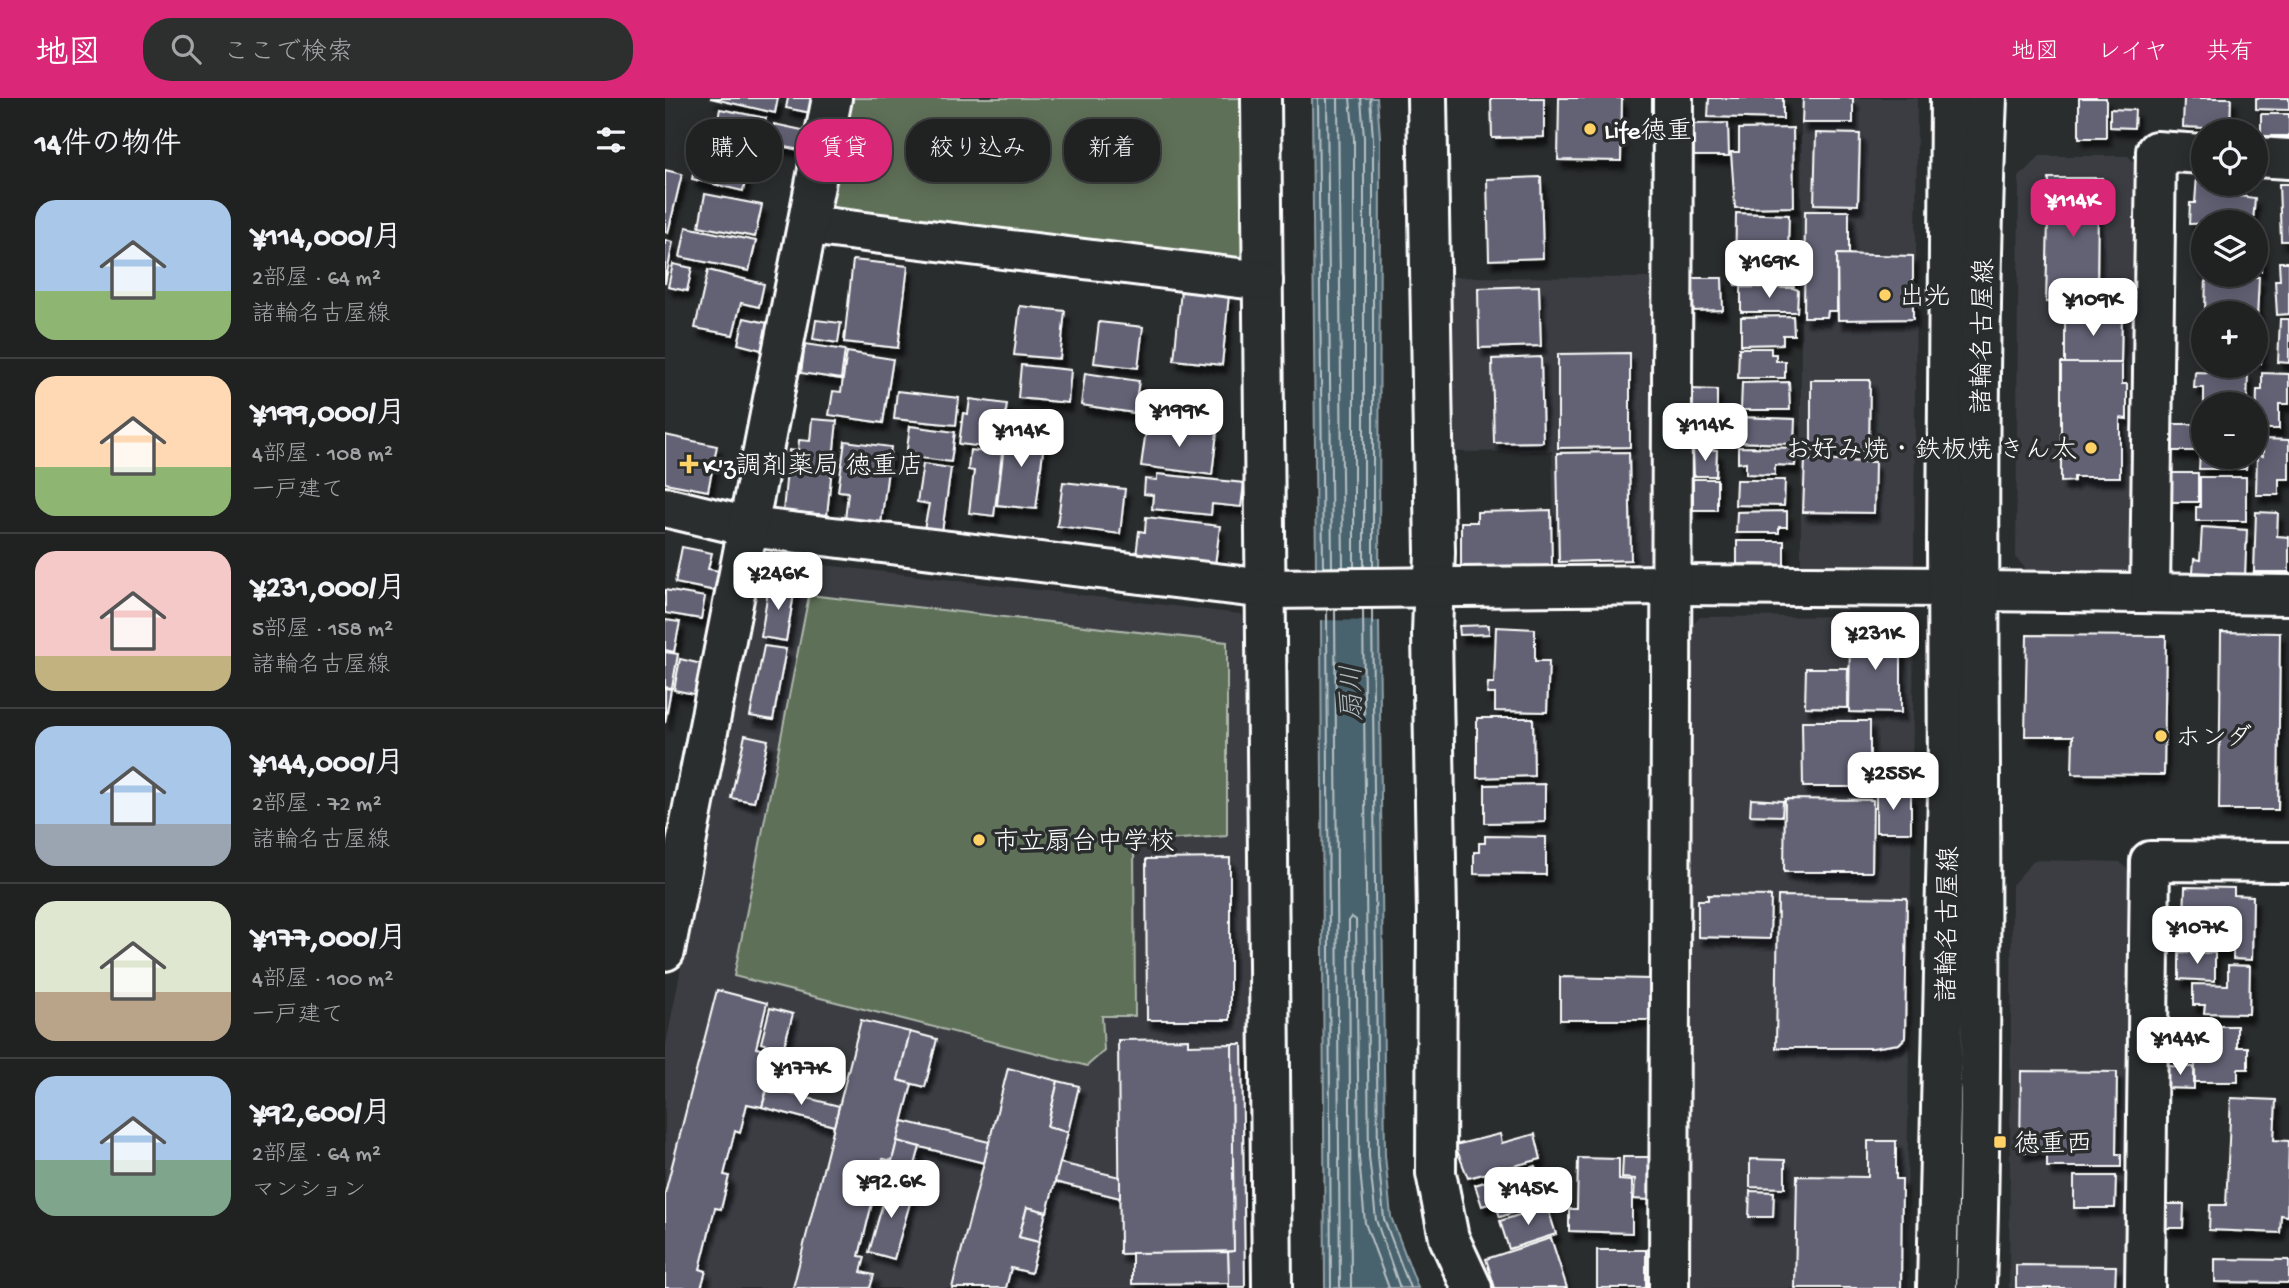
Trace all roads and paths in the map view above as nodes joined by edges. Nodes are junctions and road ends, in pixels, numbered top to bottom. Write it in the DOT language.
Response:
graph roads {
  1 [pos="832,98"];
  2 [pos="1261,98"];
  3 [pos="1427,98"];
  4 [pos="1673,98"];
  5 [pos="1950,98"];
  6 [pos="1987,98"];
  7 [pos="2191,153"];
  8 [pos="2268,158"];
  9 [pos="2289,159"];
  10 [pos="809,225"];
  11 [pos="1262,281"];
  12 [pos="665,508"];
  13 [pos="749,527"];
  14 [pos="1672,584"];
  15 [pos="1414,588"];
  16 [pos="1266,589"];
  17 [pos="1964,589"];
  18 [pos="2150,592"];
  19 [pos="2289,595"];
  20 [pos="2289,862"];
  21 [pos="665,951"];
  22 [pos="1272,1288"];
  23 [pos="1472,1288"];
  24 [pos="1669,1288"];
  25 [pos="1937,1288"];
  26 [pos="1976,1288"];
  27 [pos="2145,1288"];
  1 -- 10 [label="street"];
  2 -- 11 [label="street"];
  3 -- 15 [label="street"];
  4 -- 14 [label="street"];
  5 -- 17 [label="street, 諸輪名古屋線"];
  6 -- 17 [label="street, 諸輪名古屋線"];
  7 -- 18 [label="street"];
  8 -- 9 [label="street"];
  10 -- 11 [label="street"];
  10 -- 13 [label="street"];
  11 -- 16 [label="street"];
  12 -- 13 [label="street"];
  13 -- 16 [label="street"];
  13 -- 21 [label="street"];
  14 -- 15 [label="street"];
  14 -- 17 [label="street"];
  14 -- 24 [label="street"];
  15 -- 16 [label="street"];
  15 -- 23 [label="street"];
  16 -- 22 [label="street"];
  17 -- 18 [label="street"];
  17 -- 25 [label="street, 諸輪名古屋線"];
  17 -- 26 [label="street, 諸輪名古屋線"];
  18 -- 19 [label="street"];
  20 -- 27 [label="street"];
}
